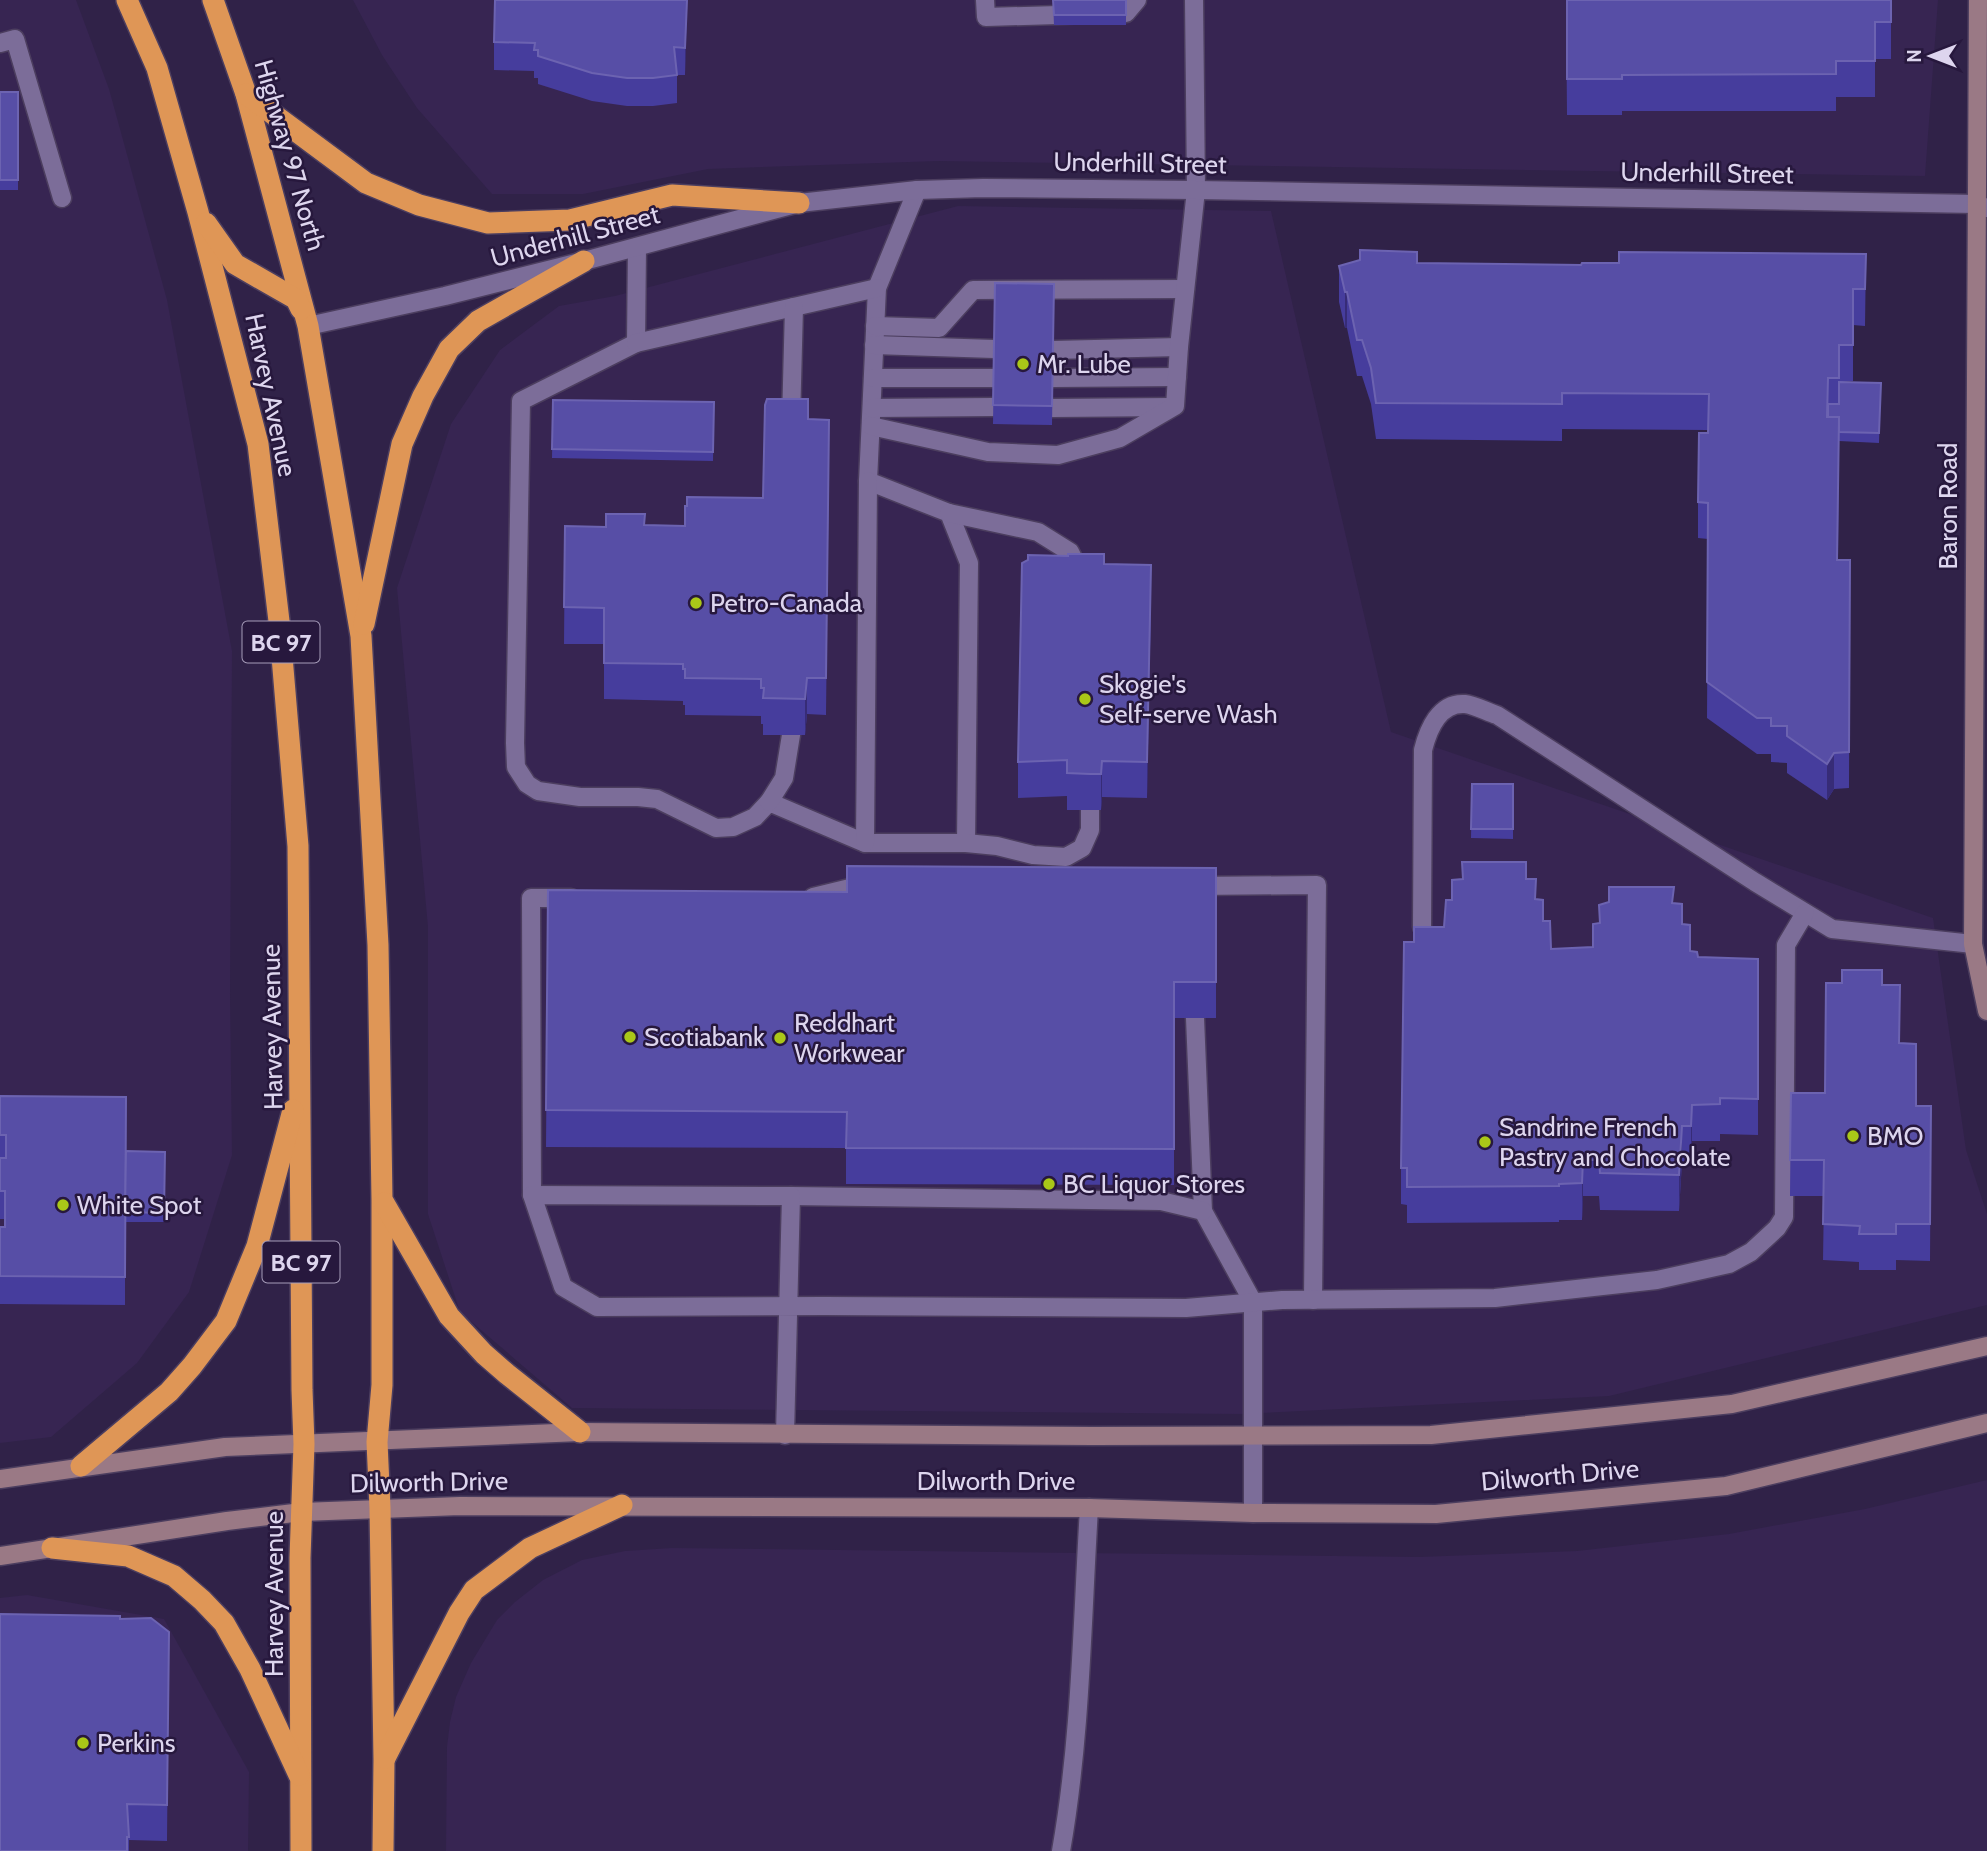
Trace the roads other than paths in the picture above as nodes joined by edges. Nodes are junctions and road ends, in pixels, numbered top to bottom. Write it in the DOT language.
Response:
graph roads {
  1 [pos="127,0"];
  2 [pos="213,0"];
  3 [pos="985,0"];
  4 [pos="1137,0"];
  5 [pos="1194,0"];
  6 [pos="1978,0"];
  7 [pos="0,43"];
  8 [pos="246,94"];
  9 [pos="917,190"];
  10 [pos="1196,190"];
  11 [pos="62,198"];
  12 [pos="799,203"];
  13 [pos="1982,206"];
  14 [pos="198,212"];
  15 [pos="637,247"];
  16 [pos="584,261"];
  17 [pos="877,288"];
  18 [pos="1185,289"];
  19 [pos="794,307"];
  20 [pos="308,326"];
  21 [pos="875,326"];
  22 [pos="636,343"];
  23 [pos="874,345"];
  24 [pos="1180,347"];
  25 [pos="994,349"];
  26 [pos="1053,350"];
  27 [pos="993,377"];
  28 [pos="1177,377"];
  29 [pos="873,378"];
  30 [pos="1053,378"];
  31 [pos="993,407"];
  32 [pos="1175,407"];
  33 [pos="1052,408"];
  34 [pos="871,417"];
  35 [pos="791,435"];
  36 [pos="868,481"];
  37 [pos="949,513"];
  38 [pos="1088,590"];
  39 [pos="361,636"];
  40 [pos="791,735"];
  41 [pos="769,803"];
  42 [pos="1090,810"];
  43 [pos="865,843"];
  44 [pos="966,843"];
  45 [pos="1181,886"];
  46 [pos="895,887"];
  47 [pos="790,897"];
  48 [pos="586,898"];
  49 [pos="1805,913"];
  50 [pos="1422,927"];
  51 [pos="1973,944"];
  52 [pos="1987,1011"];
  53 [pos="1195,1018"];
  54 [pos="300,1081"];
  55 [pos="532,1195"];
  56 [pos="791,1196"];
  57 [pos="382,1200"];
  58 [pos="1203,1211"];
  59 [pos="1313,1300"];
  60 [pos="1253,1302"];
  61 [pos="788,1307"];
  62 [pos="1987,1346"];
  63 [pos="1987,1423"];
  64 [pos="580,1432"];
  65 [pos="785,1435"];
  66 [pos="1253,1436"];
  67 [pos="377,1442"];
  68 [pos="304,1444"];
  69 [pos="81,1466"];
  70 [pos="0,1479"];
  71 [pos="622,1505"];
  72 [pos="1089,1507"];
  73 [pos="380,1508"];
  74 [pos="302,1512"];
  75 [pos="1253,1513"];
  76 [pos="51,1548"];
  77 [pos="0,1556"];
  78 [pos="384,1759"];
  79 [pos="302,1781"];
  80 [pos="301,1851"];
  81 [pos="383,1851"];
  82 [pos="1061,1851"];
  1 -- 14 [label="highway, BC 97"];
  2 -- 8 [label="highway, Highway 97 North / BC 97"];
  3 -- 4 [label="street"];
  5 -- 10 [label="street"];
  6 -- 13 [label="main road, Baron Road"];
  7 -- 11 [label="street"];
  8 -- 12 [label="highway"];
  8 -- 20 [label="highway, Highway 97 North / BC 97"];
  9 -- 10 [label="street, Underhill Street"];
  9 -- 12 [label="street, Underhill Street"];
  9 -- 17 [label="street"];
  10 -- 13 [label="street, Underhill Street"];
  10 -- 18 [label="street"];
  12 -- 15 [label="street, Underhill Street"];
  13 -- 51 [label="main road, Baron Road"];
  14 -- 20 [label="highway"];
  14 -- 54 [label="highway, Harvey Avenue / BC 97"];
  15 -- 16 [label="street, Underhill Street"];
  15 -- 22 [label="street"];
  16 -- 20 [label="street, Underhill Street"];
  16 -- 39 [label="highway"];
  17 -- 19 [label="street"];
  17 -- 21 [label="street"];
  18 -- 21 [label="street"];
  18 -- 24 [label="street"];
  19 -- 22 [label="street"];
  19 -- 35 [label="street"];
  20 -- 39 [label="highway, Harvey Avenue / BC 97"];
  21 -- 23 [label="street"];
  22 -- 41 [label="street"];
  23 -- 25 [label="street"];
  23 -- 29 [label="street"];
  24 -- 26 [label="street"];
  24 -- 28 [label="street"];
  27 -- 29 [label="street"];
  28 -- 30 [label="street"];
  28 -- 32 [label="street"];
  29 -- 34 [label="street"];
  31 -- 34 [label="street"];
  32 -- 33 [label="street"];
  32 -- 34 [label="street"];
  34 -- 36 [label="street"];
  36 -- 37 [label="street"];
  36 -- 43 [label="street"];
  37 -- 38 [label="street"];
  37 -- 44 [label="street"];
  39 -- 57 [label="highway, Harvey Avenue / BC 97"];
  40 -- 41 [label="street"];
  41 -- 43 [label="street"];
  42 -- 44 [label="street"];
  43 -- 44 [label="street"];
  45 -- 59 [label="street"];
  46 -- 47 [label="street"];
  48 -- 55 [label="street"];
  49 -- 50 [label="street"];
  49 -- 51 [label="street"];
  49 -- 59 [label="street"];
  51 -- 52 [label="main road, Baron Road"];
  53 -- 58 [label="street"];
  54 -- 68 [label="highway, Harvey Avenue / BC 97"];
  54 -- 69 [label="highway"];
  55 -- 56 [label="street"];
  55 -- 61 [label="street"];
  56 -- 58 [label="street"];
  56 -- 61 [label="street"];
  57 -- 64 [label="highway"];
  57 -- 67 [label="highway, Harvey Avenue / BC 97"];
  58 -- 60 [label="street"];
  59 -- 60 [label="street"];
  60 -- 61 [label="street"];
  60 -- 66 [label="street"];
  61 -- 65 [label="street"];
  62 -- 66 [label="main road, Dilworth Drive"];
  63 -- 75 [label="main road, Dilworth Drive"];
  64 -- 65 [label="main road, Dilworth Drive"];
  64 -- 67 [label="main road, Dilworth Drive"];
  65 -- 66 [label="main road, Dilworth Drive"];
  66 -- 75 [label="street"];
  67 -- 68 [label="main road, Dilworth Drive"];
  67 -- 73 [label="highway, Harvey Avenue / BC 97"];
  68 -- 69 [label="main road, Dilworth Drive"];
  68 -- 74 [label="highway, Harvey Avenue / BC 97"];
  69 -- 70 [label="main road, Dilworth Drive"];
  71 -- 72 [label="main road, Dilworth Drive"];
  71 -- 73 [label="main road, Dilworth Drive"];
  71 -- 78 [label="highway"];
  72 -- 75 [label="main road, Dilworth Drive"];
  72 -- 82 [label="street"];
  73 -- 74 [label="main road, Dilworth Drive"];
  73 -- 78 [label="highway, Harvey Avenue / BC 97"];
  74 -- 76 [label="main road, Dilworth Drive"];
  74 -- 79 [label="highway, Harvey Avenue / BC 97"];
  76 -- 77 [label="main road, Dilworth Drive"];
  76 -- 79 [label="highway"];
  78 -- 81 [label="highway, Harvey Avenue / BC 97"];
  79 -- 80 [label="highway, Harvey Avenue / BC 97"];
}
